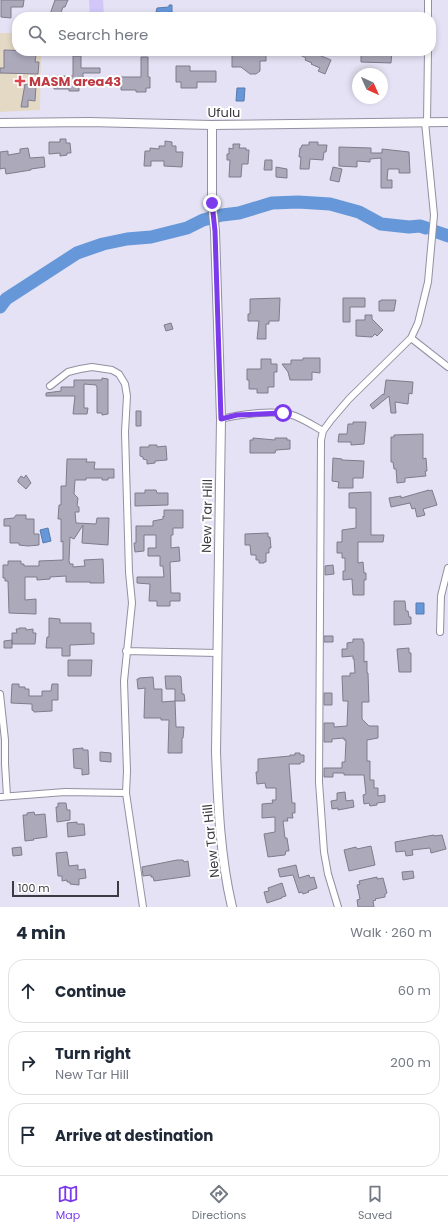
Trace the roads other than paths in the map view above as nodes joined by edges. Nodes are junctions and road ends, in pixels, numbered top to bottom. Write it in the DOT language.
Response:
graph roads {
  1 [pos="428,0"];
  2 [pos="428,12"];
  3 [pos="428,56"];
  4 [pos="426,122"];
  5 [pos="448,122"];
  6 [pos="0,123"];
  7 [pos="212,125"];
  8 [pos="411,338"];
  9 [pos="448,367"];
  10 [pos="50,386"];
  11 [pos="221,419"];
  12 [pos="323,431"];
  13 [pos="448,568"];
  14 [pos="440,632"];
  15 [pos="126,651"];
  16 [pos="217,653"];
  17 [pos="0,694"];
  18 [pos="126,793"];
  19 [pos="7,796"];
  20 [pos="0,797"];
  21 [pos="143,907"];
  22 [pos="232,907"];
  23 [pos="338,907"];
  1 -- 2 [label="street"];
  3 -- 4 [label="street"];
  4 -- 5 [label="street, Ufulu"];
  4 -- 7 [label="street, Ufulu"];
  4 -- 8 [label="street"];
  6 -- 7 [label="street, Ufulu"];
  7 -- 11 [label="street, New Tar Hill"];
  8 -- 9 [label="street"];
  8 -- 12 [label="street"];
  10 -- 15 [label="street"];
  11 -- 12 [label="street"];
  11 -- 16 [label="street, New Tar Hill"];
  12 -- 23 [label="street"];
  13 -- 14 [label="street"];
  15 -- 16 [label="street"];
  15 -- 18 [label="street"];
  16 -- 22 [label="street, New Tar Hill"];
  17 -- 19 [label="street"];
  18 -- 19 [label="street"];
  18 -- 21 [label="street"];
  19 -- 20 [label="street"];
}
